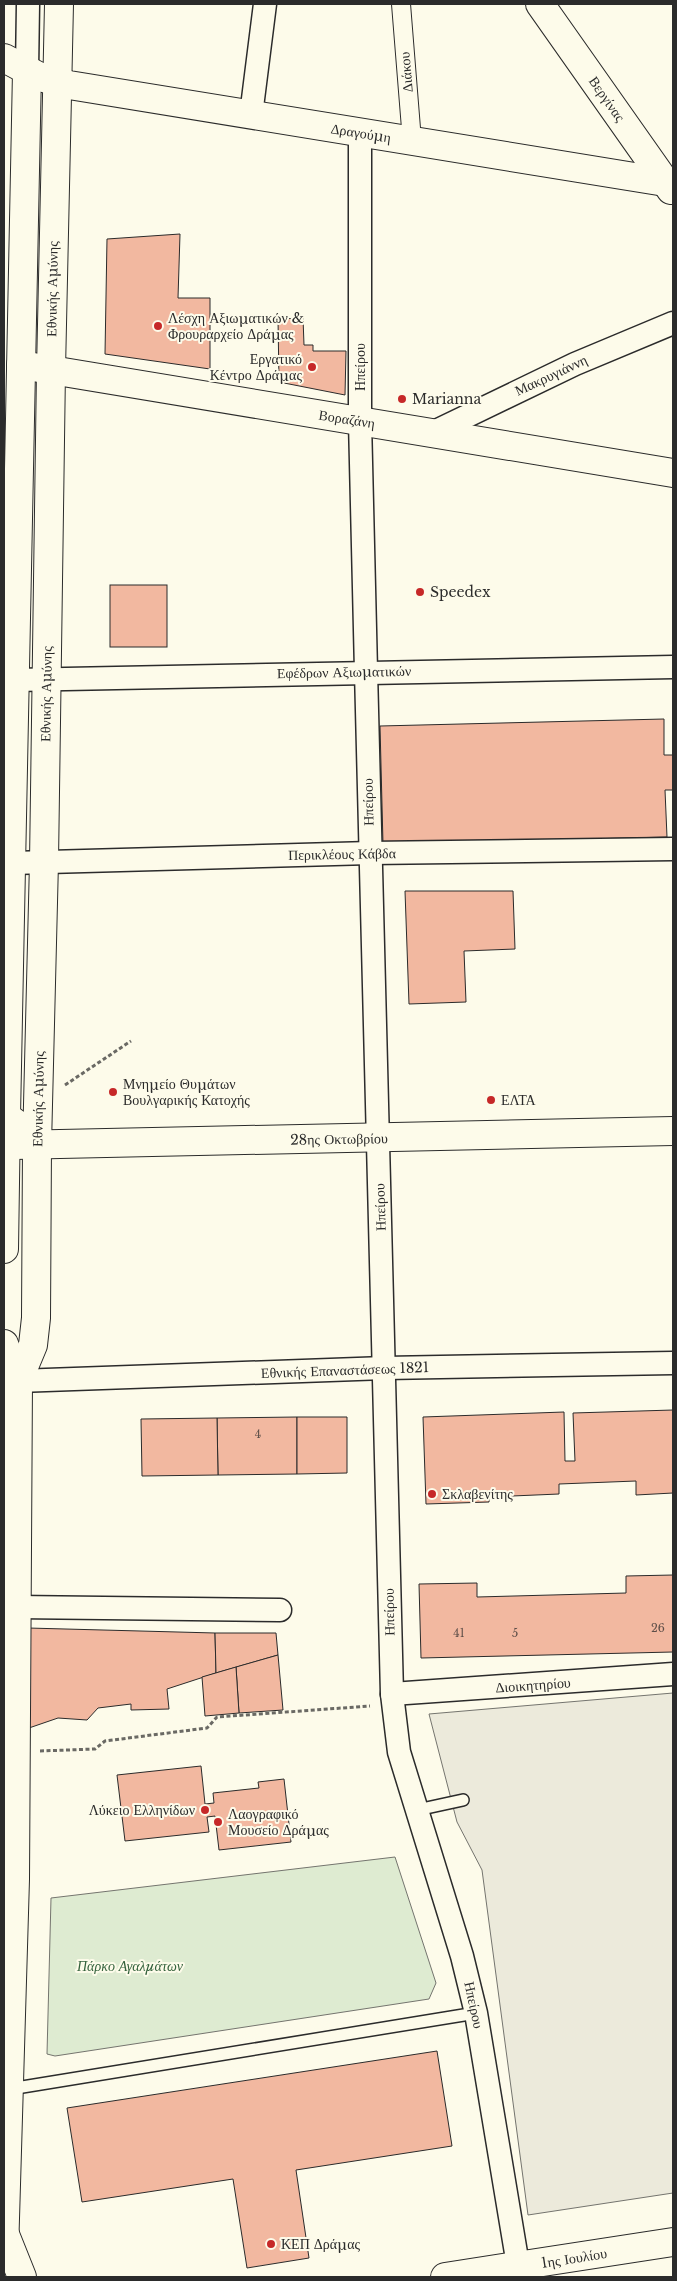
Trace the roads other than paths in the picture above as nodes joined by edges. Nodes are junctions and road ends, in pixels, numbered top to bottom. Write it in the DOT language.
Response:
graph roads {
  1 [pos="28,4"];
  2 [pos="59,4"];
  3 [pos="265,4"];
  4 [pos="401,4"];
  5 [pos="540,4"];
  6 [pos="15,64"];
  7 [pos="57,83"];
  8 [pos="251,115"];
  9 [pos="360,133"];
  10 [pos="412,140"];
  11 [pos="670,186"];
  12 [pos="673,323"];
  13 [pos="21,365"];
  14 [pos="50,370"];
  15 [pos="360,421"];
  16 [pos="432,433"];
  17 [pos="673,473"];
  18 [pos="673,666"];
  19 [pos="366,671"];
  20 [pos="46,678"];
  21 [pos="15,680"];
  22 [pos="673,849"];
  23 [pos="370,853"];
  24 [pos="44,862"];
  25 [pos="12,863"];
  26 [pos="6,1038"];
  27 [pos="5,1116"];
  28 [pos="673,1132"];
  29 [pos="378,1138"];
  30 [pos="4,1144"];
  31 [pos="37,1145"];
  32 [pos="4,1249"];
  33 [pos="4,1344"];
  34 [pos="673,1363"];
  35 [pos="385,1368"];
  36 [pos="18,1380"];
  37 [pos="16,1607"];
  38 [pos="280,1610"];
  39 [pos="673,1674"];
  40 [pos="393,1699"];
  41 [pos="9,1717"];
  42 [pos="11,1764"];
  43 [pos="463,1800"];
  44 [pos="417,1810"];
  45 [pos="476,2013"];
  46 [pos="8,2038"];
  47 [pos="10,2089"];
  48 [pos="4,2232"];
  49 [pos="673,2242"];
  50 [pos="4,2252"];
  51 [pos="519,2272"];
  52 [pos="22,2277"];
  53 [pos="445,2277"];
  1 -- 6 [label="street"];
  2 -- 7 [label="main road, Εθνικής Αμύνης"];
  3 -- 8 [label="street"];
  4 -- 10 [label="street, Διάκου"];
  5 -- 11 [label="main road, Βεργίνας"];
  6 -- 7 [label="main road, Δραγούμη"];
  6 -- 13 [label="main road"];
  7 -- 8 [label="main road, Δραγούμη"];
  7 -- 14 [label="main road, Εθνικής Αμύνης"];
  8 -- 9 [label="main road, Δραγούμη"];
  9 -- 10 [label="main road, Δραγούμη"];
  9 -- 15 [label="street, Ηπείρου"];
  10 -- 11 [label="main road, Δραγούμη"];
  12 -- 16 [label="street, Μακρυγιάννη"];
  13 -- 14 [label="main road, Βοραζάνη"];
  13 -- 21 [label="main road"];
  14 -- 15 [label="main road, Βοραζάνη"];
  14 -- 20 [label="main road, Εθνικής Αμύνης"];
  15 -- 16 [label="main road, Βοραζάνη"];
  15 -- 19 [label="street, Ηπείρου"];
  16 -- 17 [label="main road, Βοραζάνη"];
  18 -- 19 [label="street, Εφέδρων Αξιωματικών"];
  19 -- 20 [label="street, Εφέδρων Αξιωματικών"];
  19 -- 23 [label="street, Ηπείρου"];
  20 -- 21 [label="street, Εφέδρων Αξιωματικών"];
  20 -- 24 [label="main road, Εθνικής Αμύνης"];
  21 -- 25 [label="main road"];
  22 -- 23 [label="street, Περικλέους Κάβδα"];
  23 -- 24 [label="street, Περικλέους Κάβδα"];
  23 -- 29 [label="street, Ηπείρου"];
  24 -- 25 [label="street, Περικλέους Κάβδα"];
  24 -- 31 [label="main road, Εθνικής Αμύνης"];
  25 -- 26 [label="main road"];
  26 -- 27 [label="main road"];
  27 -- 30 [label="main road"];
  27 -- 31 [label="main road"];
  28 -- 29 [label="main road, 28ης Οκτωβρίου"];
  29 -- 31 [label="main road, 28ης Οκτωβρίου"];
  29 -- 35 [label="street, Ηπείρου"];
  30 -- 31 [label="main road, 28ης Οκτωβρίου"];
  30 -- 32 [label="main road"];
  31 -- 36 [label="main road, Εθνικής Αμύνης"];
  33 -- 36 [label="main road, Εθνικής Αμύνης"];
  34 -- 35 [label="street, Εθνικής Επαναστάσεως 1821"];
  35 -- 36 [label="street, Εθνικής Επαναστάσεως 1821"];
  35 -- 40 [label="street, Ηπείρου"];
  36 -- 37 [label="main road, Εθνικής Αμύνης"];
  37 -- 38 [label="street"];
  37 -- 41 [label="main road, Εθνικής Αμύνης"];
  39 -- 40 [label="street, Διοικητηρίου"];
  40 -- 44 [label="street, Ηπείρου"];
  41 -- 42 [label="main road, Εθνικής Αμύνης"];
  42 -- 46 [label="main road, Εθνικής Αμύνης"];
  43 -- 44 [label="lane"];
  44 -- 45 [label="street, Ηπείρου"];
  45 -- 47 [label="lane"];
  45 -- 51 [label="street, Ηπείρου"];
  46 -- 47 [label="main road, Εθνικής Αμύνης"];
  47 -- 48 [label="main road, Εθνικής Αμύνης"];
  48 -- 50 [label="main road, Εθνικής Αμύνης"];
  48 -- 52 [label="main road"];
  49 -- 51 [label="main road, 1ης Ιουλίου"];
  51 -- 53 [label="main road, 1ης Ιουλίου"];
}
